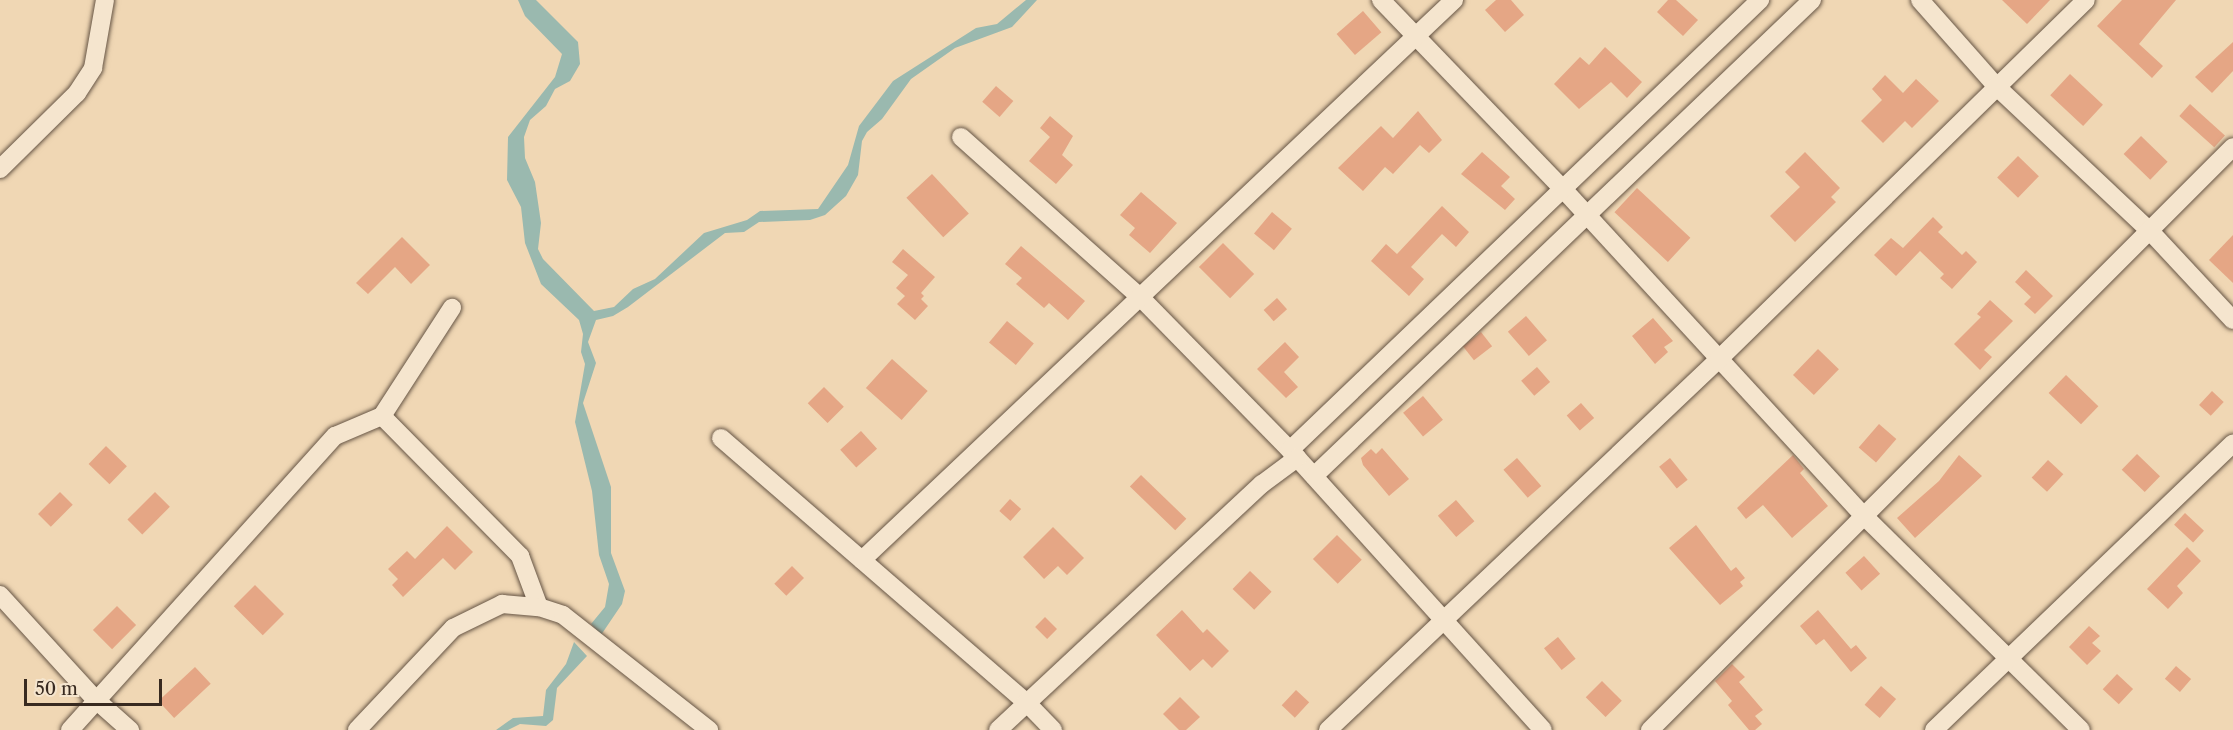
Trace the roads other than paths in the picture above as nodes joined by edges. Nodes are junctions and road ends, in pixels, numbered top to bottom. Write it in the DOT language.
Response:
graph roads {
  1 [pos="105,0"];
  2 [pos="1381,0"];
  3 [pos="1454,0"];
  4 [pos="1760,0"];
  5 [pos="1812,0"];
  6 [pos="1920,0"];
  7 [pos="2086,0"];
  8 [pos="1418,35"];
  9 [pos="1996,86"];
  10 [pos="961,137"];
  11 [pos="2233,147"];
  12 [pos="0,169"];
  13 [pos="1564,190"];
  14 [pos="1587,216"];
  15 [pos="2149,230"];
  16 [pos="1140,297"];
  17 [pos="452,308"];
  18 [pos="2233,320"];
  19 [pos="1719,358"];
  20 [pos="382,416"];
  21 [pos="721,438"];
  22 [pos="2233,443"];
  23 [pos="1294,454"];
  24 [pos="1314,476"];
  25 [pos="1863,515"];
  26 [pos="862,560"];
  27 [pos="0,595"];
  28 [pos="539,607"];
  29 [pos="1442,619"];
  30 [pos="2009,659"];
  31 [pos="94,699"];
  32 [pos="1026,702"];
  33 [pos="70,730"];
  34 [pos="130,730"];
  35 [pos="357,730"];
  36 [pos="709,730"];
  37 [pos="998,730"];
  38 [pos="1053,730"];
  39 [pos="1328,730"];
  40 [pos="1543,730"];
  41 [pos="1650,730"];
  42 [pos="1934,730"];
  43 [pos="2081,730"];
  1 -- 12 [label="street"];
  2 -- 8 [label="street"];
  3 -- 8 [label="street"];
  4 -- 13 [label="street"];
  5 -- 14 [label="street"];
  6 -- 9 [label="street"];
  7 -- 9 [label="street"];
  8 -- 13 [label="street"];
  8 -- 16 [label="street"];
  9 -- 15 [label="street"];
  9 -- 19 [label="street"];
  10 -- 16 [label="street"];
  11 -- 15 [label="street"];
  13 -- 14 [label="street"];
  13 -- 23 [label="street"];
  14 -- 19 [label="street"];
  14 -- 24 [label="street"];
  15 -- 18 [label="street"];
  15 -- 25 [label="street"];
  16 -- 23 [label="street"];
  16 -- 26 [label="street"];
  17 -- 20 [label="street"];
  19 -- 25 [label="street"];
  19 -- 29 [label="street"];
  20 -- 28 [label="street"];
  20 -- 31 [label="street"];
  21 -- 26 [label="street"];
  22 -- 30 [label="street"];
  23 -- 24 [label="street"];
  23 -- 32 [label="street"];
  24 -- 29 [label="street"];
  25 -- 30 [label="street"];
  25 -- 41 [label="street"];
  26 -- 32 [label="street"];
  27 -- 31 [label="street"];
  28 -- 35 [label="street"];
  28 -- 36 [label="street"];
  29 -- 39 [label="street"];
  29 -- 40 [label="street"];
  30 -- 42 [label="street"];
  30 -- 43 [label="street"];
  31 -- 33 [label="street"];
  31 -- 34 [label="street"];
  32 -- 37 [label="street"];
  32 -- 38 [label="street"];
}
